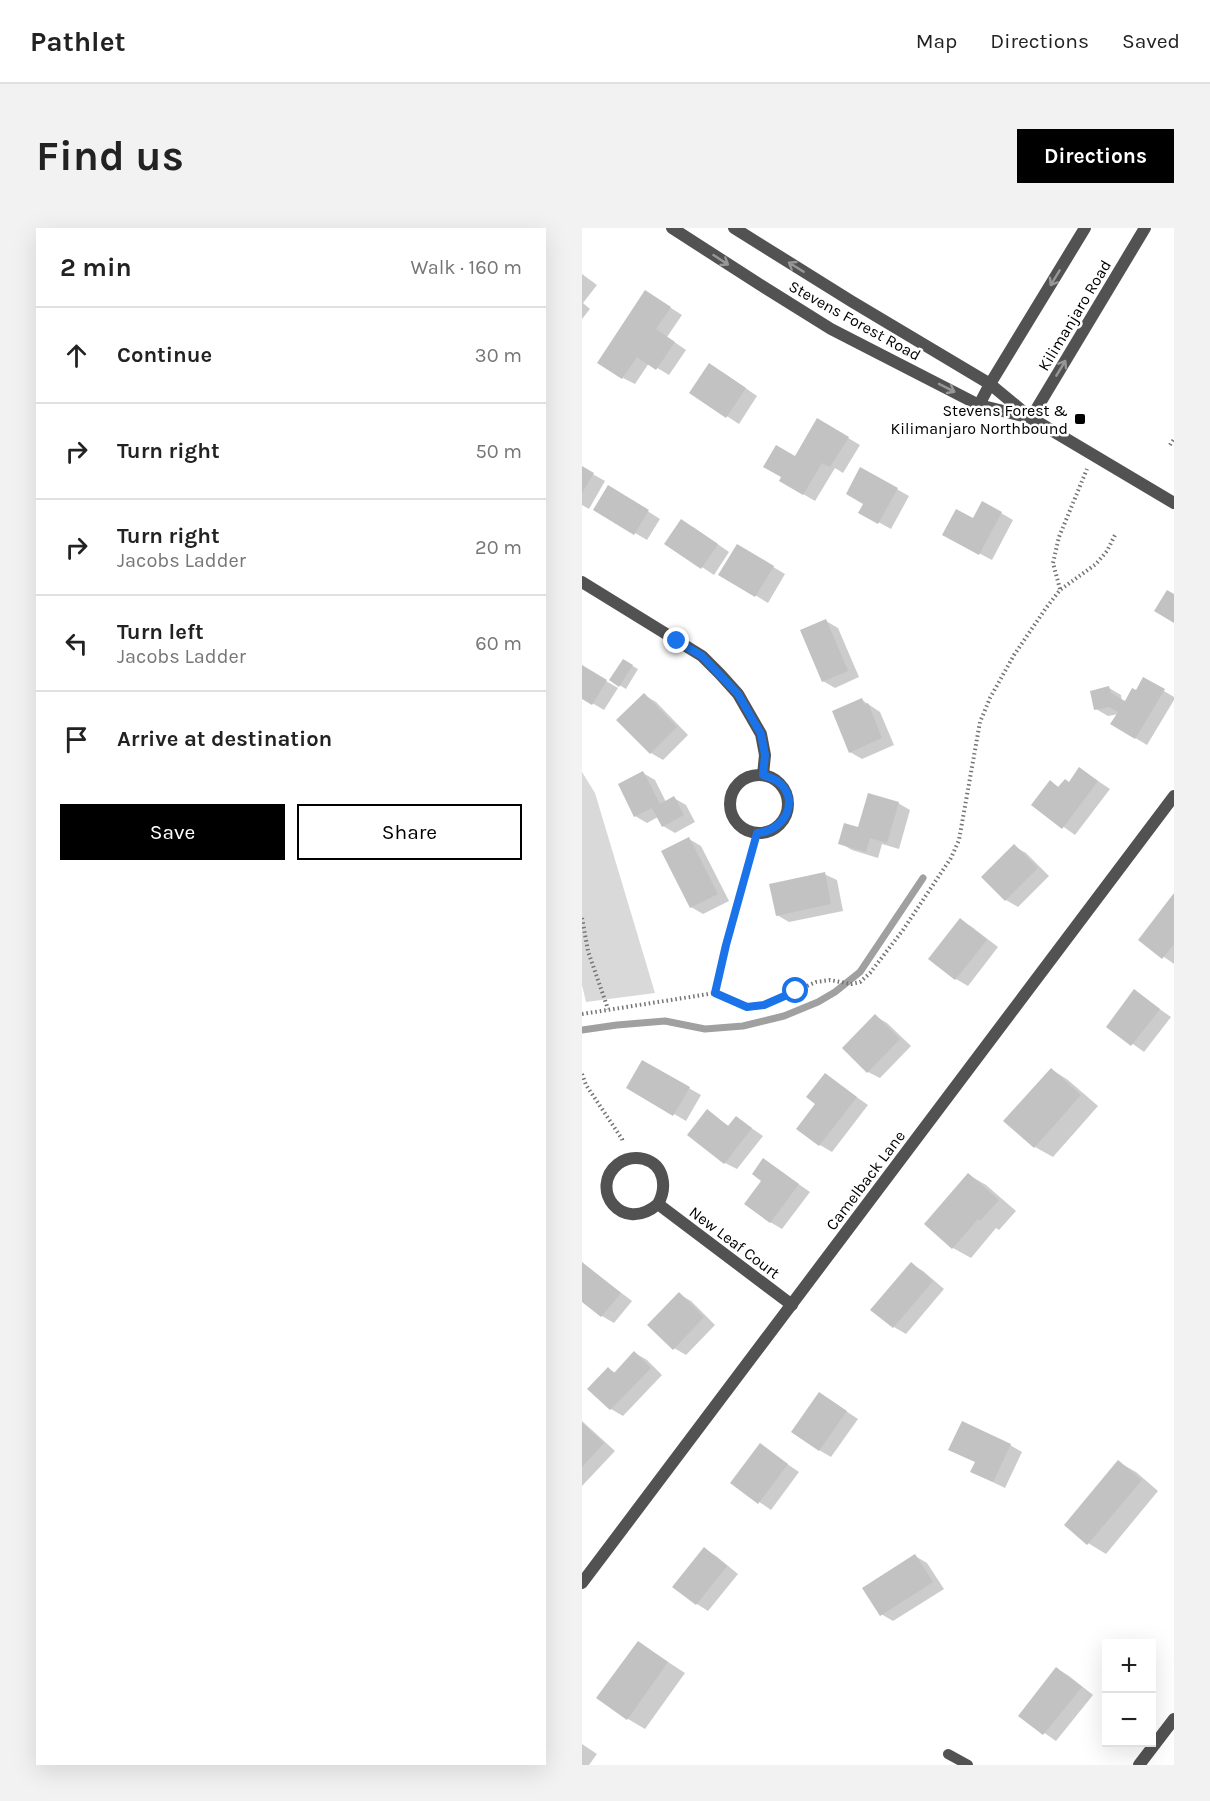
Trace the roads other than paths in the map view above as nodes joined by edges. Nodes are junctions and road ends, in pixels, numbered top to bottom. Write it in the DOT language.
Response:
graph roads {
  1 [pos="672,228"];
  2 [pos="734,228"];
  3 [pos="1085,228"];
  4 [pos="1145,228"];
  5 [pos="990,384"];
  6 [pos="979,405"];
  7 [pos="1031,418"];
  8 [pos="1174,503"];
  9 [pos="582,582"];
  10 [pos="763,775"];
  11 [pos="1174,796"];
  12 [pos="658,1204"];
  13 [pos="792,1305"];
  14 [pos="585,1574"];
  15 [pos="1174,1719"];
  16 [pos="948,1754"];
  17 [pos="968,1765"];
  18 [pos="1139,1765"];
  1 -- 6 [label="street, Stevens Forest Road, one-way"];
  5 -- 2 [label="street, Stevens Forest Road, one-way"];
  3 -- 5 [label="street, one-way"];
  7 -- 4 [label="street, Kilimanjaro Road, one-way"];
  5 -- 6 [label="street"];
  5 -- 7 [label="street, Stevens Forest Road"];
  6 -- 7 [label="street, Stevens Forest Road"];
  7 -- 8 [label="street, Stevens Forest Road"];
  9 -- 10 [label="street"];
  10 -- 10 [label="street"];
  11 -- 13 [label="street, Camelback Lane"];
  12 -- 12 [label="street"];
  12 -- 13 [label="street, New Leaf Court"];
  13 -- 14 [label="street, Camelback Lane"];
  15 -- 18 [label="street"];
  16 -- 17 [label="lane"];
}
